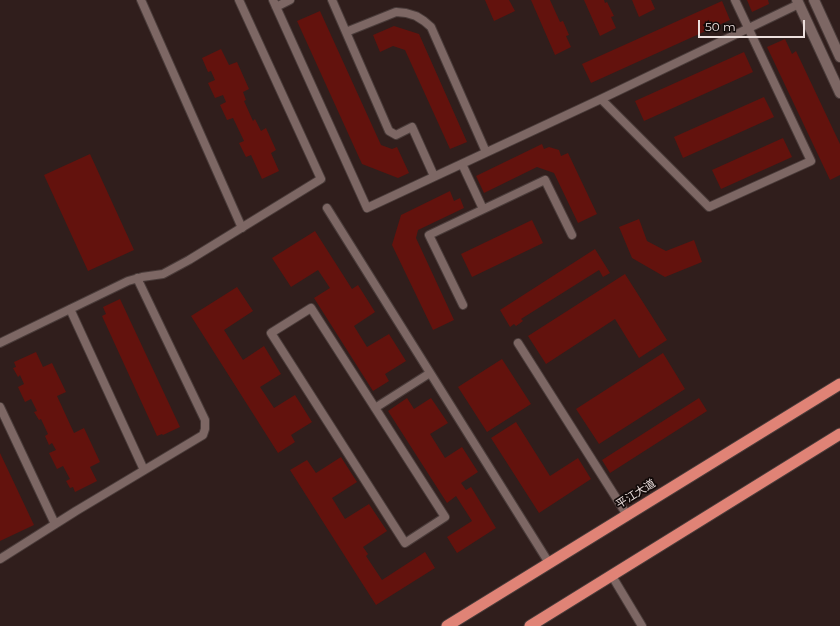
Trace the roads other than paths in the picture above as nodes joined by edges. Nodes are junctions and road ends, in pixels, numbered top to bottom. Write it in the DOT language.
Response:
graph roads {
  1 [pos="141,0"];
  2 [pos="239,0"];
  3 [pos="290,0"];
  4 [pos="332,0"];
  5 [pos="735,0"];
  6 [pos="814,0"];
  7 [pos="798,2"];
  8 [pos="274,3"];
  9 [pos="748,28"];
  10 [pos="346,32"];
  11 [pos="840,57"];
  12 [pos="840,93"];
  13 [pos="601,99"];
  14 [pos="486,152"];
  15 [pos="462,164"];
  16 [pos="434,176"];
  17 [pos="327,208"];
  18 [pos="483,209"];
  19 [pos="242,228"];
  20 [pos="572,235"];
  21 [pos="137,278"];
  22 [pos="463,305"];
  23 [pos="70,309"];
  24 [pos="0,343"];
  25 [pos="518,343"];
  26 [pos="430,373"];
  27 [pos="840,384"];
  28 [pos="0,407"];
  29 [pos="375,408"];
  30 [pos="840,434"];
  31 [pos="144,470"];
  32 [pos="627,515"];
  33 [pos="55,524"];
  34 [pos="0,559"];
  35 [pos="549,563"];
  36 [pos="612,576"];
  37 [pos="447,626"];
  38 [pos="530,626"];
  39 [pos="642,626"];
  1 -- 19 [label="lane"];
  2 -- 19 [label="lane"];
  3 -- 8 [label="lane"];
  4 -- 10 [label="lane"];
  5 -- 9 [label="lane"];
  6 -- 11 [label="street"];
  7 -- 9 [label="lane"];
  7 -- 12 [label="street"];
  8 -- 16 [label="lane"];
  9 -- 13 [label="lane"];
  9 -- 13 [label="lane"];
  10 -- 14 [label="lane"];
  10 -- 16 [label="lane"];
  13 -- 14 [label="lane"];
  14 -- 15 [label="lane"];
  15 -- 16 [label="lane"];
  15 -- 18 [label="lane"];
  17 -- 26 [label="lane"];
  18 -- 20 [label="lane"];
  18 -- 22 [label="lane"];
  19 -- 21 [label="lane"];
  21 -- 23 [label="lane"];
  21 -- 31 [label="lane"];
  23 -- 24 [label="lane"];
  23 -- 31 [label="lane"];
  25 -- 32 [label="lane"];
  26 -- 29 [label="lane"];
  26 -- 35 [label="lane"];
  27 -- 32 [label="highway, 平江大道"];
  28 -- 33 [label="lane"];
  29 -- 29 [label="lane"];
  30 -- 36 [label="highway"];
  31 -- 33 [label="lane"];
  32 -- 35 [label="highway, 平江大道"];
  33 -- 34 [label="lane"];
  35 -- 37 [label="highway, 平江大道"];
  36 -- 38 [label="highway"];
  36 -- 39 [label="lane"];
}
